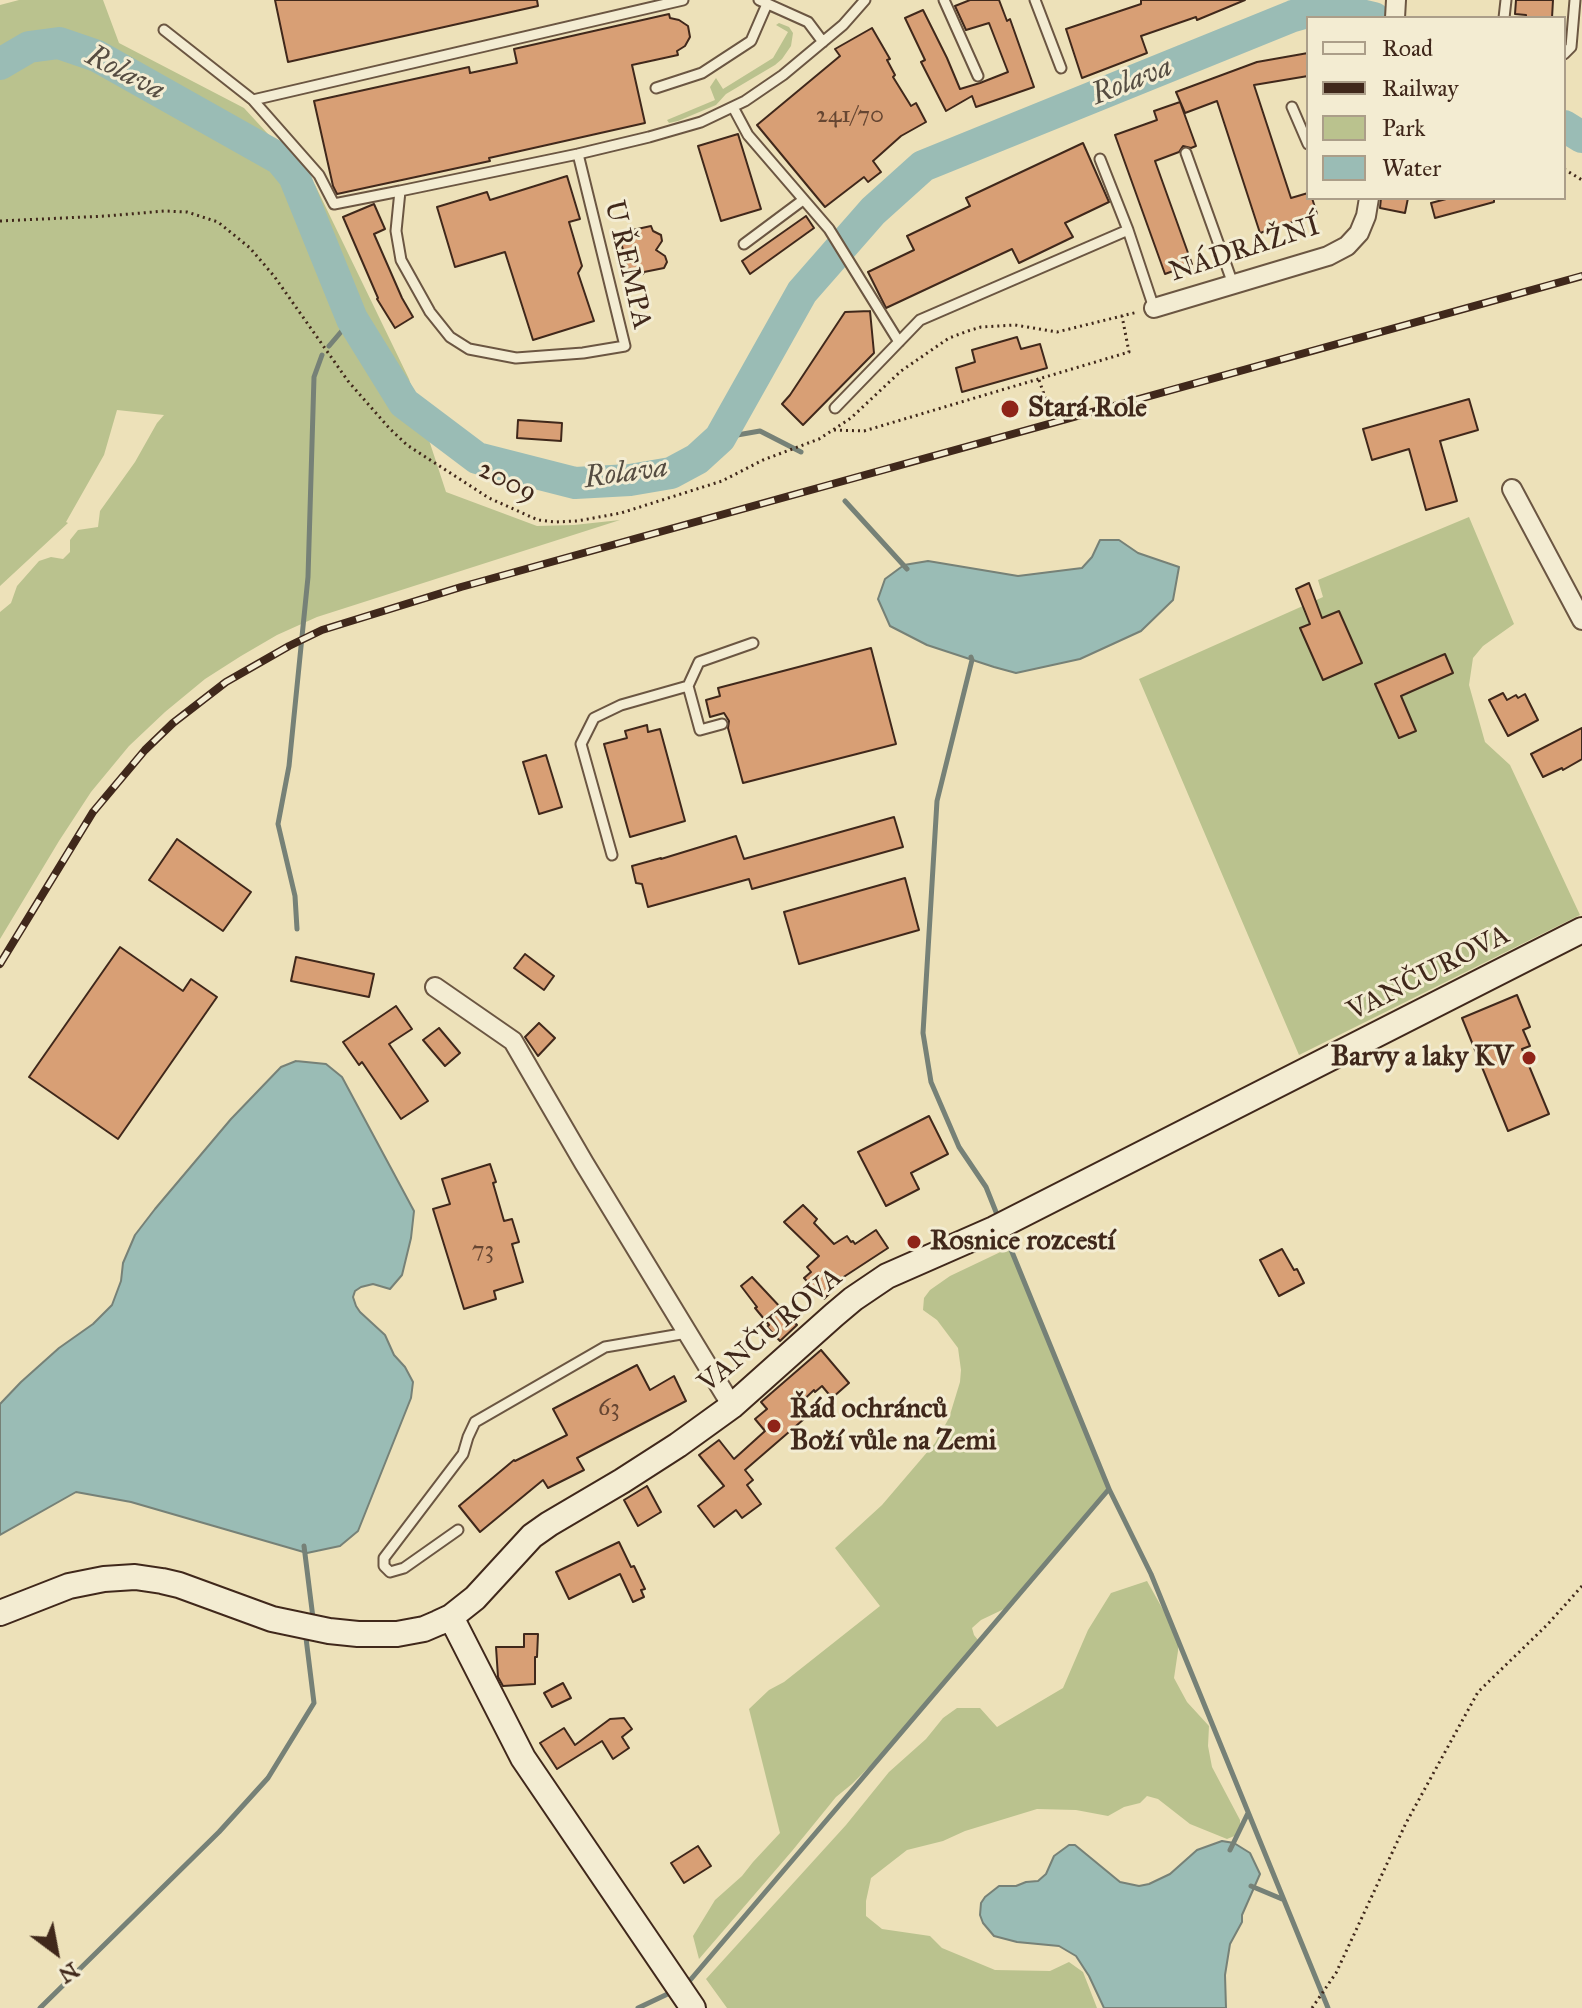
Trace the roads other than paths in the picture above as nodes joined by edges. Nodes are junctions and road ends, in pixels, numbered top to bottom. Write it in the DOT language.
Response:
graph roads {
  1 [pos="683,0"];
  2 [pos="865,0"];
  3 [pos="944,0"];
  4 [pos="1035,0"];
  5 [pos="1575,0"];
  6 [pos="763,2"];
  7 [pos="164,30"];
  8 [pos="823,42"];
  9 [pos="1566,52"];
  10 [pos="1061,68"];
  11 [pos="978,76"];
  12 [pos="656,88"];
  13 [pos="253,100"];
  14 [pos="733,107"];
  15 [pos="1292,107"];
  16 [pos="1306,139"];
  17 [pos="1186,153"];
  18 [pos="578,154"];
  19 [pos="1100,159"];
  20 [pos="400,191"];
  21 [pos="803,200"];
  22 [pos="1369,200"];
  23 [pos="1128,230"];
  24 [pos="744,244"];
  25 [pos="1233,284"];
  26 [pos="1154,308"];
  27 [pos="899,342"];
  28 [pos="835,408"];
  29 [pos="1512,489"];
  30 [pos="1582,620"];
  31 [pos="753,643"];
  32 [pos="688,686"];
  33 [pos="722,724"];
  34 [pos="612,855"];
  35 [pos="1582,930"];
  36 [pos="435,987"];
  37 [pos="687,1333"];
  38 [pos="732,1406"];
  39 [pos="458,1530"];
  40 [pos="0,1613"];
  41 [pos="451,1617"];
  42 [pos="693,2008"];
  1 -- 13 [label="lane"];
  2 -- 8 [label="lane"];
  3 -- 11 [label="lane"];
  4 -- 10 [label="lane"];
  5 -- 9 [label="lane"];
  6 -- 8 [label="lane"];
  6 -- 12 [label="lane"];
  7 -- 13 [label="lane"];
  8 -- 14 [label="lane"];
  13 -- 20 [label="lane"];
  14 -- 18 [label="lane"];
  14 -- 21 [label="lane"];
  15 -- 16 [label="lane"];
  17 -- 25 [label="lane"];
  18 -- 20 [label="lane"];
  18 -- 20 [label="lane, U ŘEMPA"];
  19 -- 23 [label="lane"];
  21 -- 24 [label="lane"];
  21 -- 27 [label="lane"];
  22 -- 25 [label="street, NÁDRAŽNÍ"];
  23 -- 26 [label="lane"];
  23 -- 27 [label="lane"];
  25 -- 26 [label="street, NÁDRAŽNÍ"];
  27 -- 28 [label="lane"];
  29 -- 30 [label="street"];
  31 -- 32 [label="lane"];
  32 -- 33 [label="lane"];
  32 -- 34 [label="lane"];
  35 -- 38 [label="street, VANČUROVA"];
  36 -- 37 [label="street"];
  37 -- 38 [label="street"];
  37 -- 39 [label="lane"];
  38 -- 41 [label="street, VANČUROVA"];
  40 -- 41 [label="street, VANČUROVA"];
  41 -- 42 [label="street"];
}
